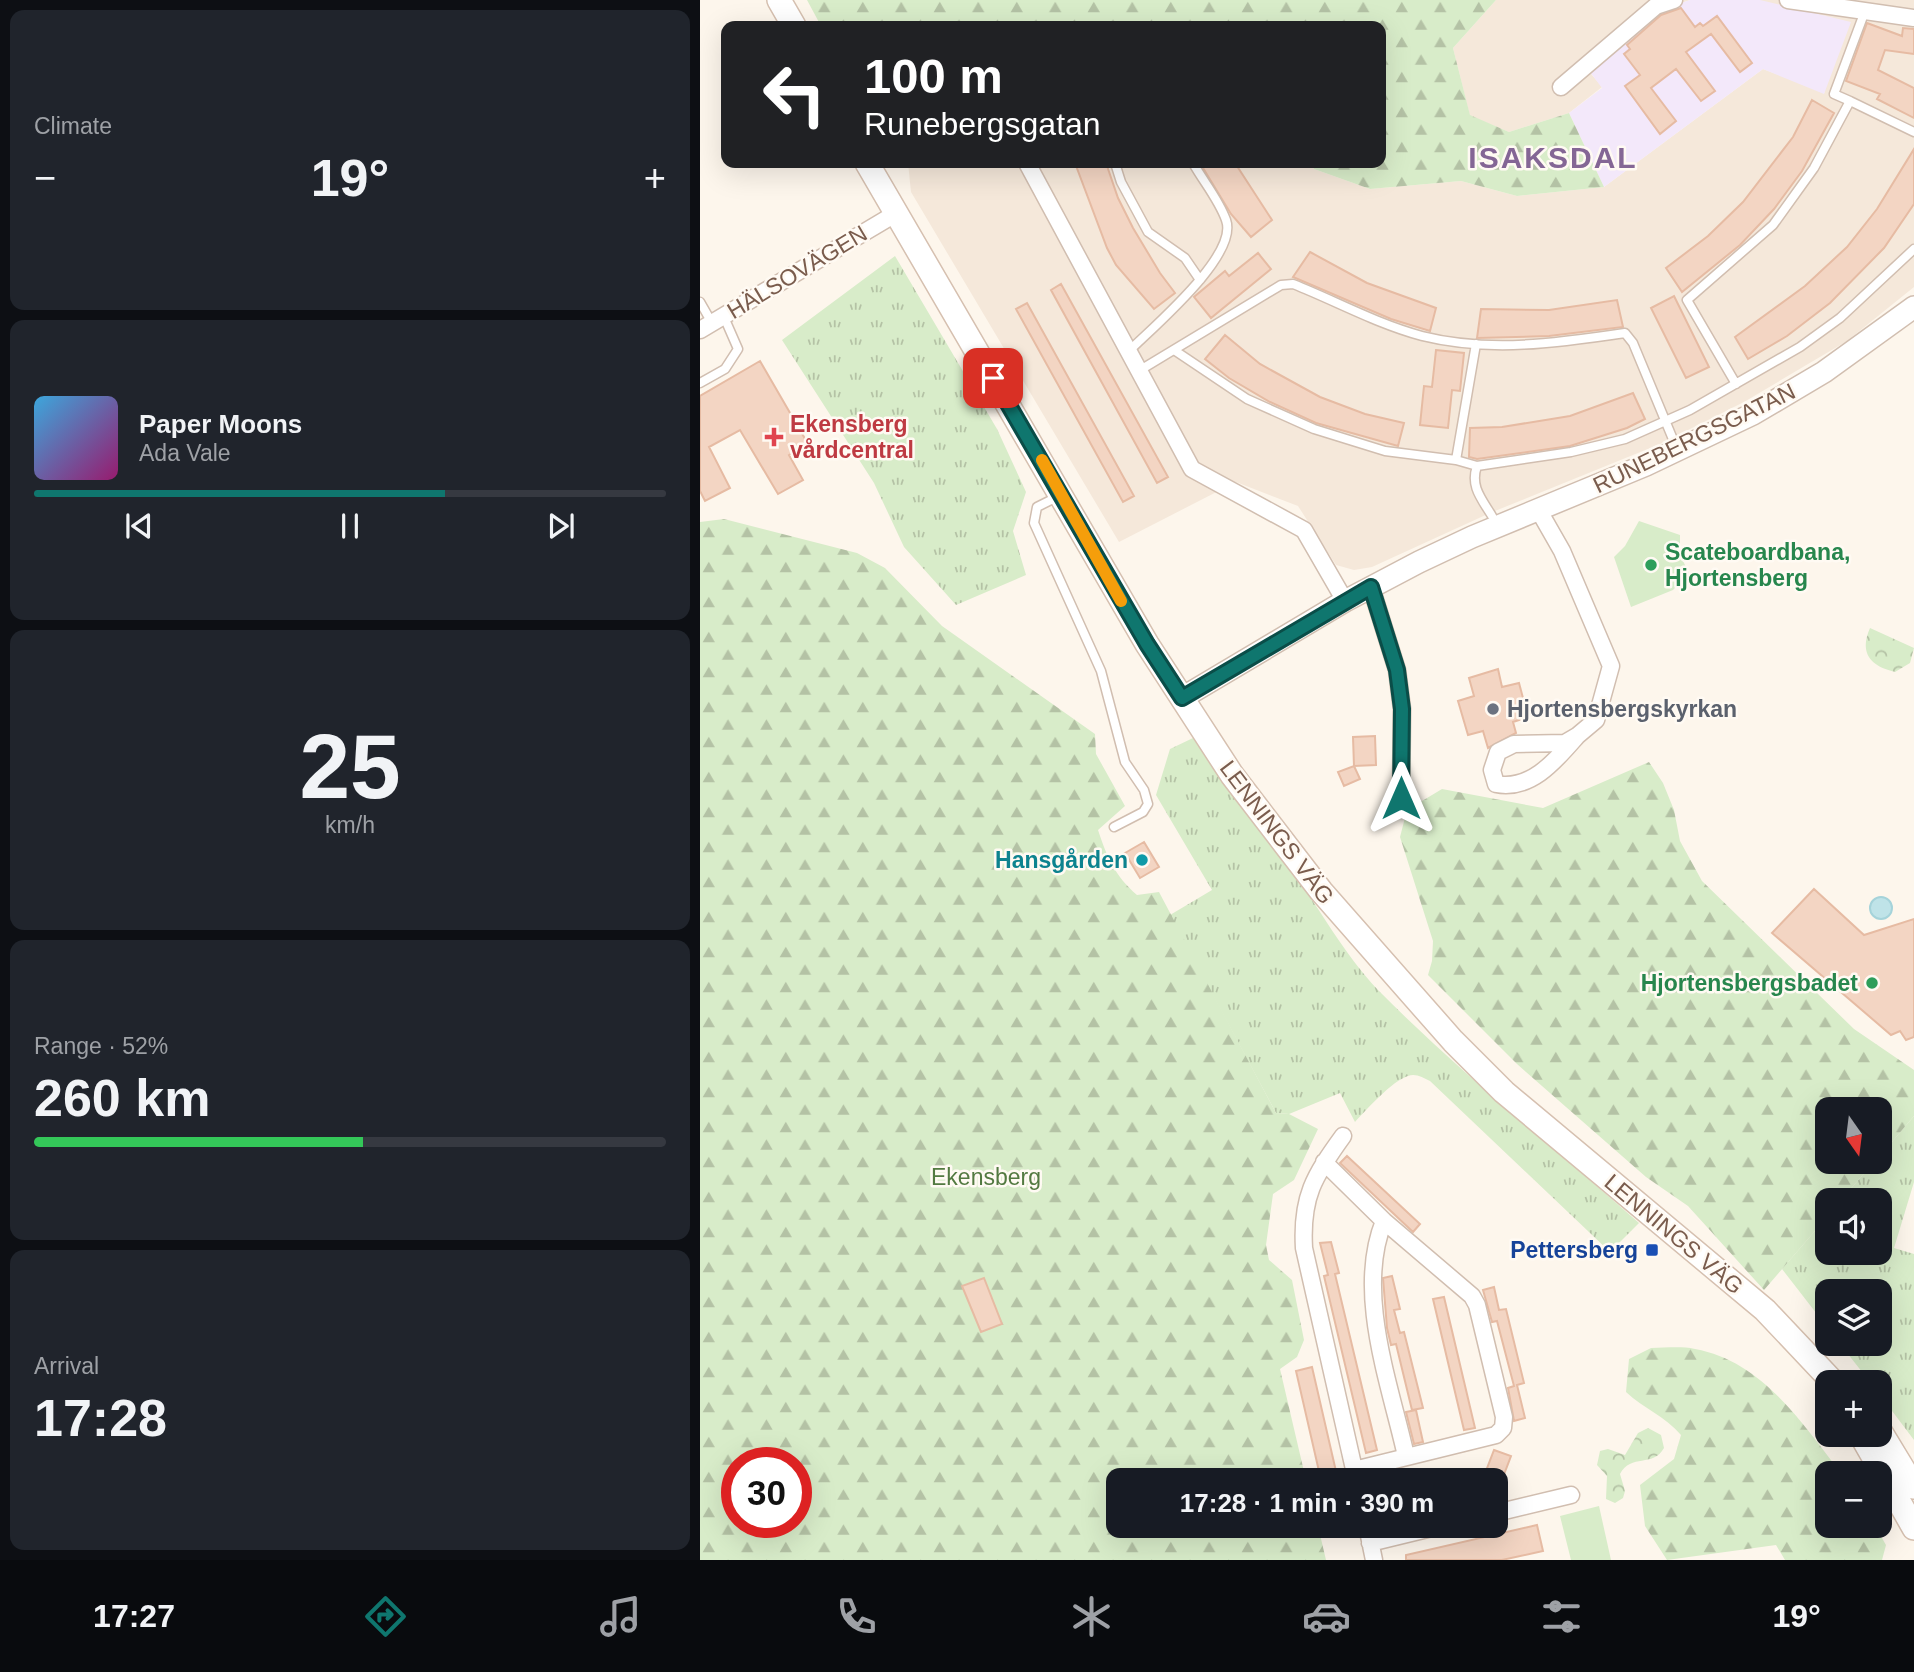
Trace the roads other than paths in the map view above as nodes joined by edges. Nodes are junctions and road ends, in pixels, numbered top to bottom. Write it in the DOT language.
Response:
graph roads {
  1 [pos="779,0"];
  2 [pos="1674,0"];
  3 [pos="1788,0"];
  4 [pos="1865,11"];
  5 [pos="1914,18"];
  6 [pos="791,21"];
  7 [pos="1562,87"];
  8 [pos="1850,101"];
  9 [pos="1914,132"];
  10 [pos="870,168"];
  11 [pos="1030,168"];
  12 [pos="1117,168"];
  13 [pos="1196,168"];
  14 [pos="895,214"];
  15 [pos="1914,249"];
  16 [pos="1200,280"];
  17 [pos="700,302"];
  18 [pos="1914,307"];
  19 [pos="712,323"];
  20 [pos="1476,344"];
  21 [pos="1174,350"];
  22 [pos="1126,354"];
  23 [pos="1137,372"];
  24 [pos="700,383"];
  25 [pos="1736,384"];
  26 [pos="1664,422"];
  27 [pos="1678,451"];
  28 [pos="1456,460"];
  29 [pos="1477,466"];
  30 [pos="1062,494"];
  31 [pos="1538,509"];
  32 [pos="1492,516"];
  33 [pos="1371,587"];
  34 [pos="1345,601"];
  35 [pos="1182,698"];
  36 [pos="1577,736"];
  37 [pos="1401,798"];
  38 [pos="1114,827"];
  39 [pos="1343,1136"];
  40 [pos="1324,1162"];
  41 [pos="1384,1222"];
  42 [pos="1822,1370"];
  43 [pos="1868,1447"];
  44 [pos="1889,1447"];
  45 [pos="1406,1456"];
  46 [pos="1353,1468"];
  47 [pos="1374,1468"];
  48 [pos="1914,1486"];
  49 [pos="1572,1495"];
  50 [pos="1508,1510"];
  51 [pos="1914,1528"];
  52 [pos="1369,1538"];
  53 [pos="1391,1538"];
  54 [pos="1370,1543"];
  55 [pos="1374,1560"];
  1 -- 6 [label="main road"];
  2 -- 7 [label="street"];
  3 -- 4 [label="street"];
  4 -- 5 [label="street"];
  4 -- 8 [label="lane"];
  8 -- 9 [label="lane"];
  8 -- 25 [label="lane, RUNEBERGSGATAN"];
  10 -- 14 [label="main road, LENNINGS VÄG"];
  11 -- 22 [label="street"];
  12 -- 16 [label="lane"];
  13 -- 16 [label="lane"];
  14 -- 19 [label="street, HÄLSOVÄGEN"];
  14 -- 30 [label="main road, LENNINGS VÄG"];
  15 -- 25 [label="lane, RUNEBERGSGATAN"];
  16 -- 22 [label="lane"];
  17 -- 19 [label="lane"];
  18 -- 27 [label="street, RUNEBERGSGATAN"];
  19 -- 24 [label="lane"];
  20 -- 21 [label="lane"];
  20 -- 26 [label="lane"];
  20 -- 28 [label="lane"];
  21 -- 23 [label="lane"];
  21 -- 28 [label="lane"];
  22 -- 23 [label="street"];
  23 -- 34 [label="street"];
  25 -- 26 [label="lane, RUNEBERGSGATAN"];
  26 -- 27 [label="lane"];
  26 -- 29 [label="lane, RUNEBERGSGATAN"];
  27 -- 31 [label="street, RUNEBERGSGATAN"];
  28 -- 29 [label="lane"];
  29 -- 32 [label="lane"];
  30 -- 35 [label="main road, LENNINGS VÄG"];
  30 -- 38 [label="lane"];
  31 -- 33 [label="street, RUNEBERGSGATAN"];
  31 -- 36 [label="street"];
  33 -- 34 [label="street, RUNEBERGSGATAN"];
  33 -- 37 [label="street"];
  34 -- 35 [label="street, RUNEBERGSGATAN"];
  35 -- 42 [label="main road, LENNINGS VÄG"];
  36 -- 36 [label="street"];
  39 -- 40 [label="street"];
  40 -- 41 [label="street"];
  40 -- 46 [label="street"];
  41 -- 45 [label="street"];
  41 -- 45 [label="street"];
  43 -- 51 [label="main road"];
  44 -- 48 [label="main road"];
  45 -- 47 [label="street"];
  49 -- 50 [label="street"];
  52 -- 54 [label="street"];
  53 -- 54 [label="street"];
  54 -- 55 [label="street"];
}
